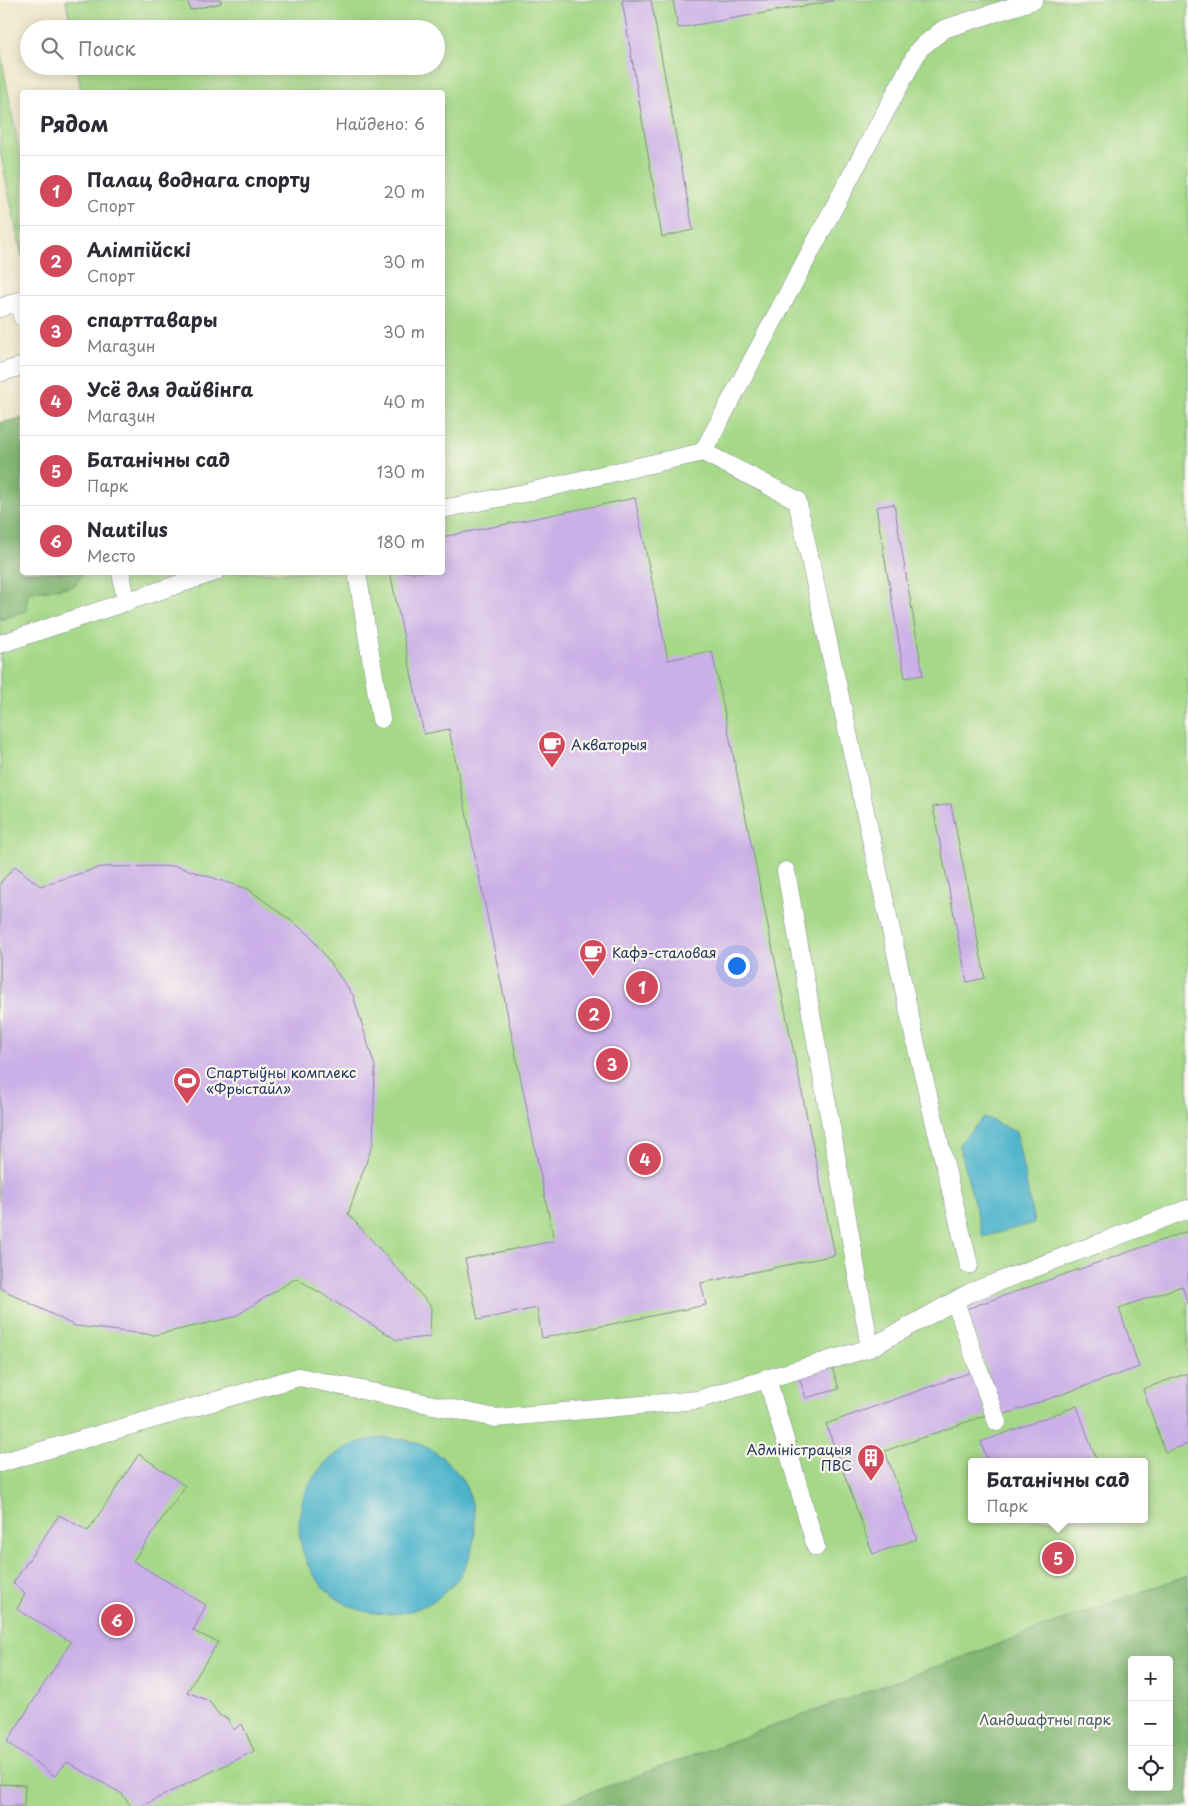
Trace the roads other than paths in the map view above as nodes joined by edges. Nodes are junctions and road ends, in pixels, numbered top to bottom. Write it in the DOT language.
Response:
graph roads {
  1 [pos="1034,0"];
  2 [pos="20,306"];
  3 [pos="0,308"];
  4 [pos="20,367"];
  5 [pos="0,373"];
  6 [pos="703,452"];
  7 [pos="445,508"];
  8 [pos="122,575"];
  9 [pos="206,575"];
  10 [pos="357,575"];
  11 [pos="126,602"];
  12 [pos="0,644"];
  13 [pos="381,719"];
  14 [pos="786,871"];
  15 [pos="1188,1209"];
  16 [pos="969,1265"];
  17 [pos="955,1301"];
  18 [pos="870,1348"];
  19 [pos="767,1378"];
  20 [pos="997,1422"];
  21 [pos="0,1463"];
  22 [pos="816,1546"];
  1 -- 6 [label="lane"];
  2 -- 3 [label="lane"];
  4 -- 5 [label="lane"];
  6 -- 7 [label="lane"];
  6 -- 16 [label="lane"];
  8 -- 11 [label="lane"];
  9 -- 11 [label="lane"];
  10 -- 13 [label="lane"];
  11 -- 12 [label="lane"];
  14 -- 18 [label="lane"];
  15 -- 17 [label="lane"];
  17 -- 18 [label="lane"];
  17 -- 20 [label="lane"];
  18 -- 19 [label="lane"];
  19 -- 21 [label="lane"];
  19 -- 22 [label="lane"];
}
